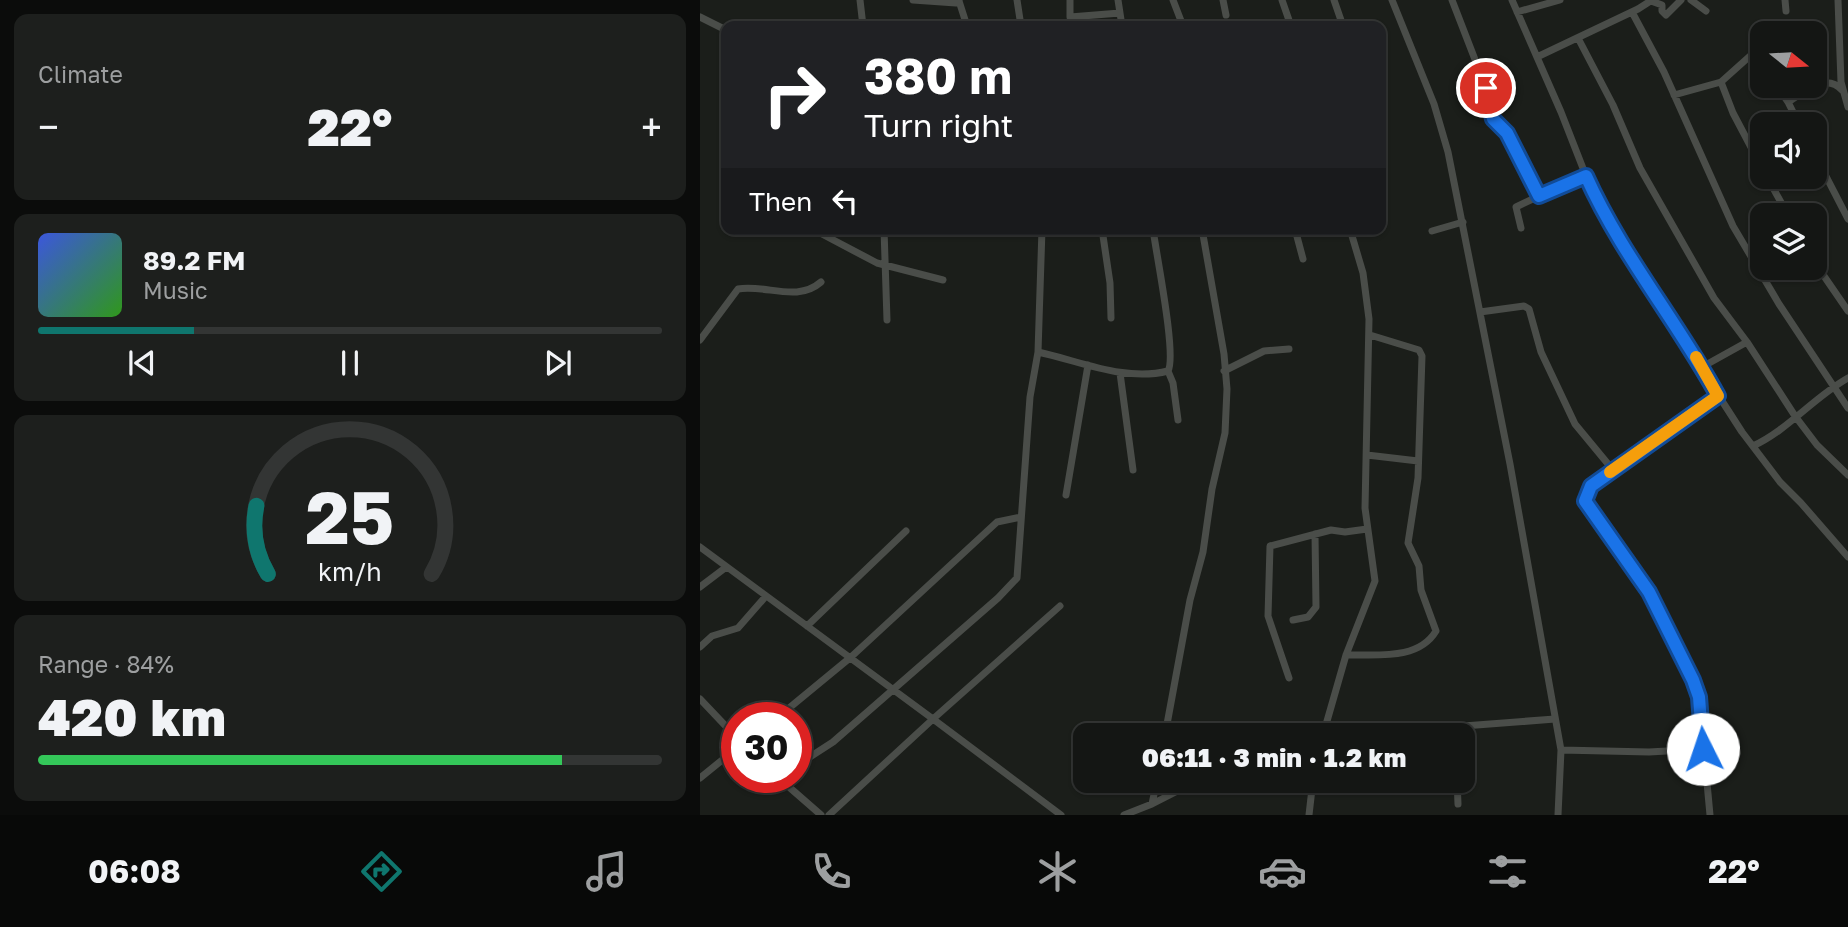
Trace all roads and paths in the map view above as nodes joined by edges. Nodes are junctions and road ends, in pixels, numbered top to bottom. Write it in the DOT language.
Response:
graph roads {
  1 [pos="860,0"];
  2 [pos="913,0"];
  3 [pos="1017,0"];
  4 [pos="1070,0"];
  5 [pos="1118,0"];
  6 [pos="1173,0"];
  7 [pos="1223,0"];
  8 [pos="1282,0"];
  9 [pos="1334,0"];
  10 [pos="1392,0"];
  11 [pos="1452,0"];
  12 [pos="1511,0"];
  13 [pos="1560,0"];
  14 [pos="1681,0"];
  15 [pos="1691,0"];
  16 [pos="1785,0"];
  17 [pos="1838,0"];
  18 [pos="959,1"];
  19 [pos="1651,1"];
  20 [pos="1706,11"];
  21 [pos="1786,11"];
  22 [pos="1517,12"];
  23 [pos="1633,12"];
  24 [pos="1120,13"];
  25 [pos="1226,15"];
  26 [pos="700,17"];
  27 [pos="862,21"];
  28 [pos="965,21"];
  29 [pos="1020,21"];
  30 [pos="1121,21"];
  31 [pos="1181,21"];
  32 [pos="1289,21"];
  33 [pos="1341,21"];
  34 [pos="721,28"];
  35 [pos="1578,38"];
  36 [pos="1537,57"];
  37 [pos="1750,57"];
  38 [pos="1721,82"];
  39 [pos="1843,90"];
  40 [pos="1674,95"];
  41 [pos="1785,98"];
  42 [pos="1788,102"];
  43 [pos="1848,107"];
  44 [pos="1793,112"];
  45 [pos="1750,146"];
  46 [pos="1586,176"];
  47 [pos="1827,178"];
  48 [pos="1539,196"];
  49 [pos="1848,219"];
  50 [pos="1463,222"];
  51 [pos="1521,228"];
  52 [pos="1432,231"];
  53 [pos="824,235"];
  54 [pos="884,235"];
  55 [pos="1042,235"];
  56 [pos="1103,235"];
  57 [pos="1154,235"];
  58 [pos="1203,235"];
  59 [pos="1297,235"];
  60 [pos="1352,235"];
  61 [pos="1303,259"];
  62 [pos="884,265"];
  63 [pos="943,280"];
  64 [pos="1827,280"];
  65 [pos="821,282"];
  66 [pos="1848,311"];
  67 [pos="1480,312"];
  68 [pos="1111,318"];
  69 [pos="887,320"];
  70 [pos="1370,335"];
  71 [pos="700,340"];
  72 [pos="1747,342"];
  73 [pos="1289,349"];
  74 [pos="1038,352"];
  75 [pos="1088,365"];
  76 [pos="1702,367"];
  77 [pos="1168,371"];
  78 [pos="1224,371"];
  79 [pos="1120,373"];
  80 [pos="1848,378"];
  81 [pos="1834,386"];
  82 [pos="1718,396"];
  83 [pos="1848,408"];
  84 [pos="1795,416"];
  85 [pos="1178,420"];
  86 [pos="1753,446"];
  87 [pos="1367,455"];
  88 [pos="1418,461"];
  89 [pos="1133,470"];
  90 [pos="1613,470"];
  91 [pos="1848,475"];
  92 [pos="1066,495"];
  93 [pos="1021,517"];
  94 [pos="1367,530"];
  95 [pos="906,531"];
  96 [pos="1315,534"];
  97 [pos="700,547"];
  98 [pos="1848,557"];
  99 [pos="725,568"];
  100 [pos="700,587"];
  101 [pos="766,596"];
  102 [pos="1060,606"];
  103 [pos="1293,621"];
  104 [pos="807,626"];
  105 [pos="700,647"];
  106 [pos="1346,655"];
  107 [pos="851,657"];
  108 [pos="1289,678"];
  109 [pos="893,689"];
  110 [pos="700,699"];
  111 [pos="796,702"];
  112 [pos="933,719"];
  113 [pos="1555,719"];
  114 [pos="721,721"];
  115 [pos="1167,723"];
  116 [pos="1326,723"];
  117 [pos="1475,729"];
  118 [pos="1703,749"];
  119 [pos="1561,750"];
  120 [pos="812,756"];
  121 [pos="721,761"];
  122 [pos="700,778"];
  123 [pos="797,793"];
  124 [pos="1154,793"];
  125 [pos="1174,793"];
  126 [pos="1312,793"];
  127 [pos="1458,793"];
  128 [pos="1152,804"];
  129 [pos="1458,804"];
  130 [pos="821,815"];
  131 [pos="828,815"];
  132 [pos="1061,815"];
  133 [pos="1124,815"];
  134 [pos="1309,815"];
  135 [pos="1558,815"];
  136 [pos="1710,815"];
  1 -- 27 [label="street"];
  2 -- 18 [label="street"];
  3 -- 29 [label="street"];
  4 -- 24 [label="street"];
  5 -- 24 [label="street"];
  6 -- 31 [label="street"];
  7 -- 25 [label="street"];
  8 -- 32 [label="street"];
  9 -- 33 [label="street"];
  10 -- 50 [label="street"];
  11 -- 48 [label="street"];
  12 -- 22 [label="street"];
  13 -- 22 [label="street"];
  14 -- 19 [label="street"];
  15 -- 20 [label="street"];
  16 -- 21 [label="street"];
  17 -- 39 [label="street"];
  18 -- 28 [label="street"];
  19 -- 23 [label="street"];
  22 -- 36 [label="street"];
  23 -- 35 [label="street"];
  23 -- 40 [label="street"];
  24 -- 30 [label="street"];
  26 -- 34 [label="street"];
  35 -- 36 [label="street"];
  35 -- 72 [label="street"];
  36 -- 46 [label="street"];
  37 -- 38 [label="street"];
  38 -- 40 [label="street"];
  38 -- 45 [label="street"];
  39 -- 42 [label="street"];
  39 -- 43 [label="street"];
  40 -- 81 [label="street"];
  41 -- 42 [label="street"];
  42 -- 44 [label="street"];
  46 -- 48 [label="street"];
  46 -- 76 [label="street"];
  47 -- 49 [label="street"];
  48 -- 51 [label="street"];
  50 -- 52 [label="street"];
  50 -- 67 [label="street"];
  53 -- 62 [label="street"];
  54 -- 62 [label="street"];
  55 -- 74 [label="street"];
  56 -- 68 [label="street"];
  57 -- 77 [label="street"];
  58 -- 78 [label="street"];
  59 -- 61 [label="street"];
  60 -- 70 [label="street"];
  62 -- 63 [label="street"];
  62 -- 69 [label="street"];
  64 -- 66 [label="street"];
  65 -- 71 [label="street"];
  67 -- 90 [label="street"];
  67 -- 113 [label="street"];
  70 -- 87 [label="street"];
  70 -- 88 [label="street"];
  72 -- 76 [label="street"];
  72 -- 84 [label="street"];
  73 -- 78 [label="street"];
  74 -- 75 [label="street"];
  74 -- 93 [label="street"];
  75 -- 79 [label="street"];
  75 -- 92 [label="street"];
  76 -- 82 [label="street"];
  77 -- 79 [label="street"];
  77 -- 85 [label="street"];
  78 -- 115 [label="street"];
  79 -- 89 [label="street"];
  80 -- 81 [label="street"];
  81 -- 83 [label="street"];
  81 -- 84 [label="street"];
  82 -- 86 [label="street"];
  82 -- 90 [label="street"];
  84 -- 86 [label="street"];
  84 -- 91 [label="street"];
  86 -- 98 [label="street"];
  87 -- 88 [label="street"];
  87 -- 94 [label="street"];
  88 -- 106 [label="street"];
  90 -- 118 [label="street"];
  93 -- 107 [label="street"];
  93 -- 109 [label="street"];
  94 -- 96 [label="street"];
  94 -- 106 [label="street"];
  95 -- 104 [label="street"];
  96 -- 103 [label="street"];
  96 -- 108 [label="street"];
  97 -- 99 [label="street"];
  99 -- 100 [label="street"];
  99 -- 101 [label="street"];
  101 -- 104 [label="street"];
  101 -- 105 [label="street"];
  102 -- 112 [label="street"];
  104 -- 107 [label="street"];
  106 -- 116 [label="street"];
  107 -- 109 [label="street"];
  107 -- 111 [label="street"];
  109 -- 112 [label="street"];
  109 -- 120 [label="street"];
  110 -- 114 [label="street"];
  112 -- 131 [label="street"];
  112 -- 132 [label="street"];
  113 -- 117 [label="street"];
  113 -- 119 [label="street"];
  118 -- 119 [label="street"];
  118 -- 136 [label="street"];
  119 -- 135 [label="street"];
  121 -- 122 [label="street"];
  123 -- 130 [label="street"];
  124 -- 128 [label="street"];
  125 -- 128 [label="street"];
  126 -- 134 [label="street"];
  127 -- 129 [label="street"];
  128 -- 133 [label="street"];
}
